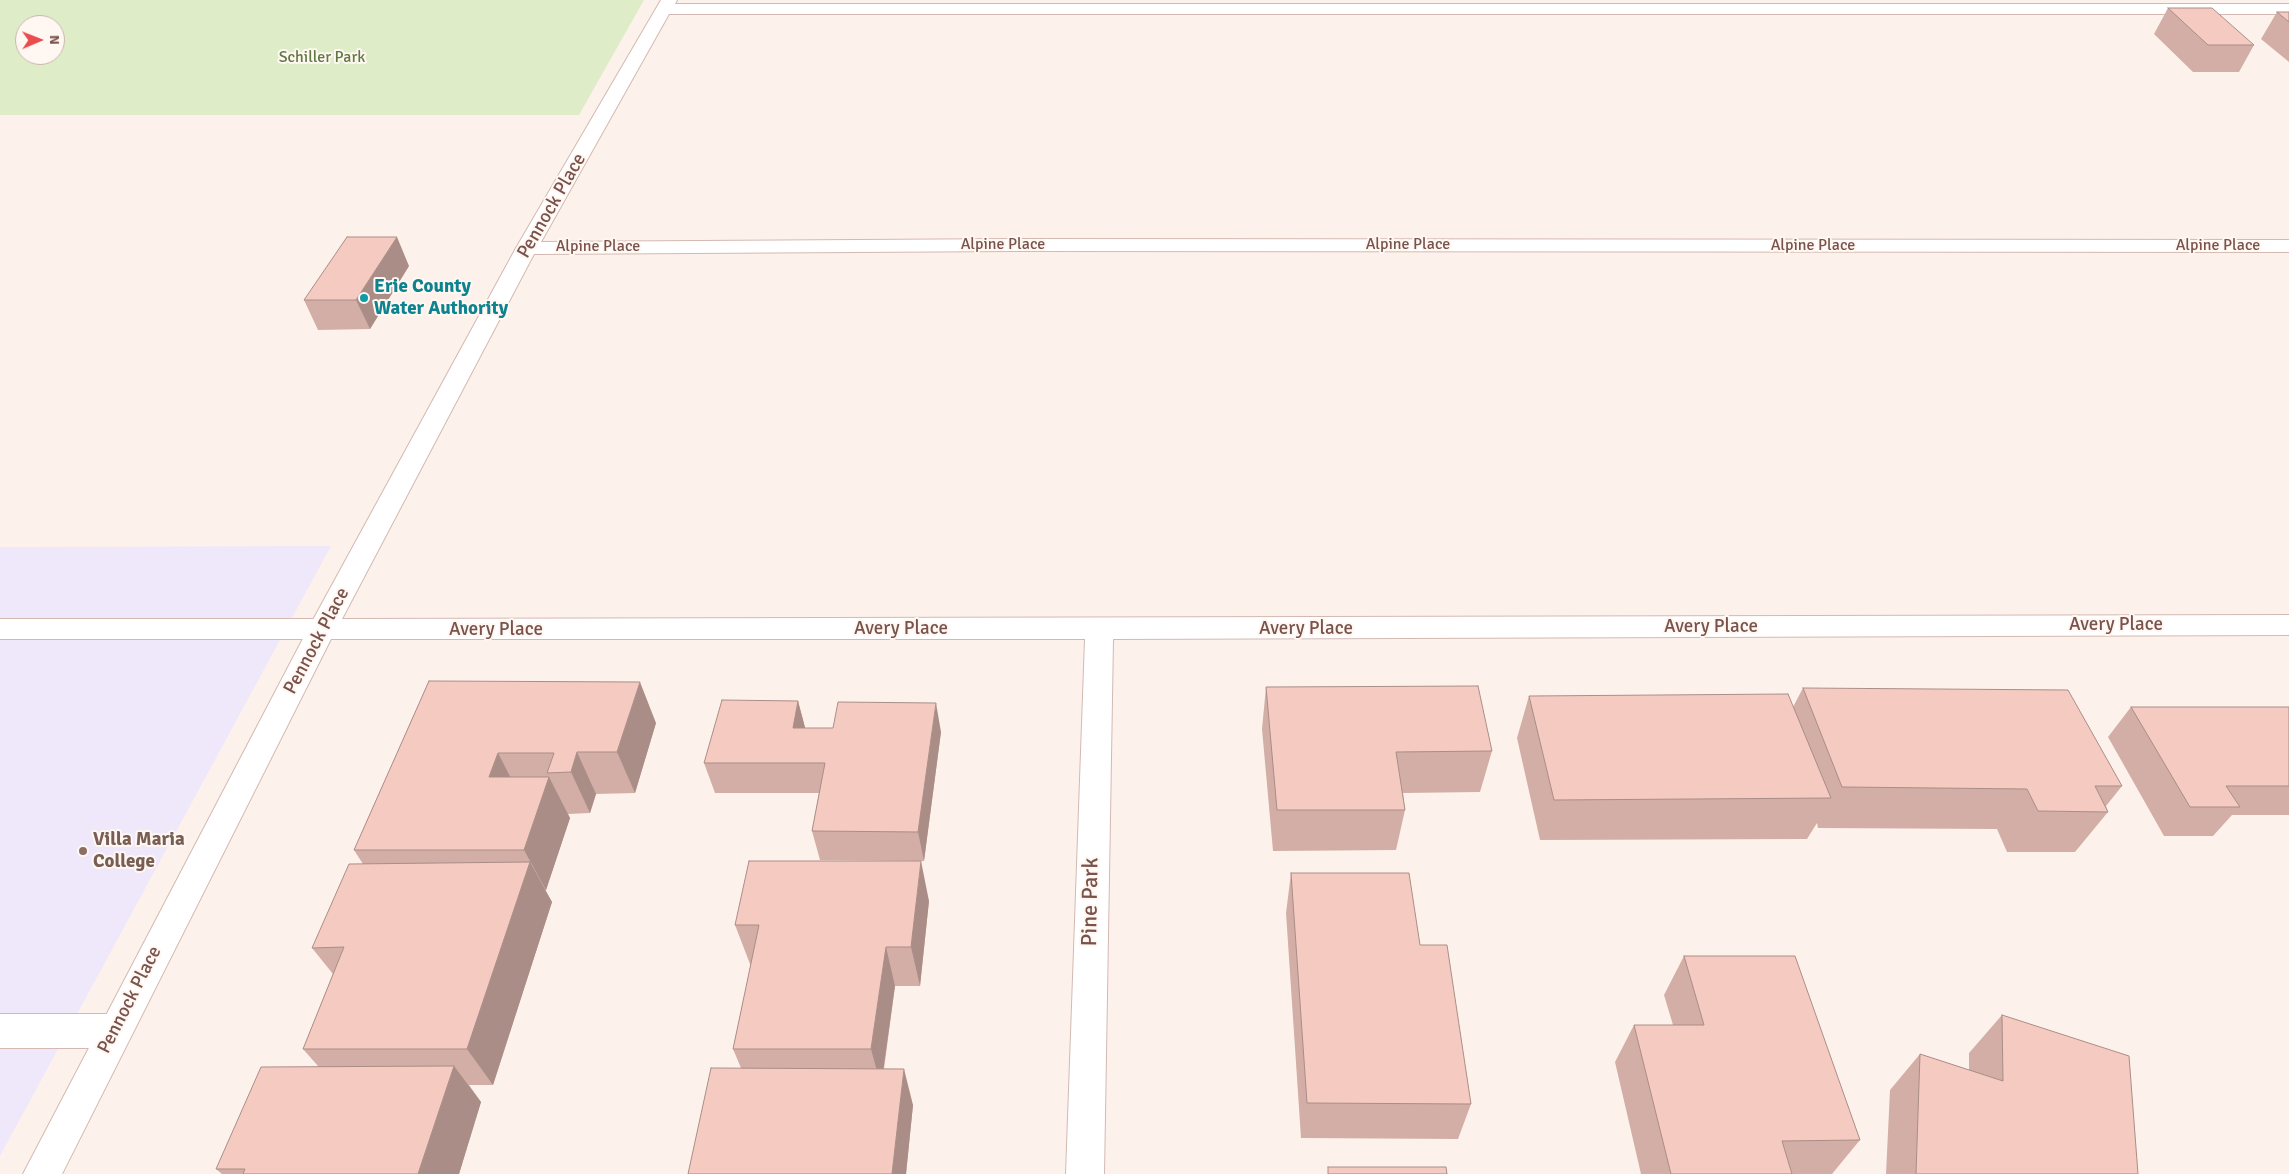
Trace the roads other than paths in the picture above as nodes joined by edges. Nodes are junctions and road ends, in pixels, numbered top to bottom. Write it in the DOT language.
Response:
graph roads {
  1 [pos="667,5"];
  2 [pos="2289,9"];
  3 [pos="2289,246"];
  4 [pos="527,248"];
  5 [pos="2289,625"];
  6 [pos="0,629"];
  7 [pos="322,629"];
  8 [pos="1099,629"];
  9 [pos="0,1031"];
  10 [pos="114,1031"];
  11 [pos="42,1174"];
  12 [pos="1085,1174"];
  1 -- 2 [label="street"];
  1 -- 4 [label="street, Pennock Place"];
  3 -- 4 [label="street, Alpine Place"];
  4 -- 7 [label="street, Pennock Place"];
  5 -- 8 [label="street, Avery Place"];
  6 -- 7 [label="street, Avery Place"];
  7 -- 8 [label="street, Avery Place"];
  7 -- 10 [label="street, Pennock Place"];
  8 -- 12 [label="street, Pine Park"];
  9 -- 10 [label="street"];
  10 -- 11 [label="street, Pennock Place"];
}
